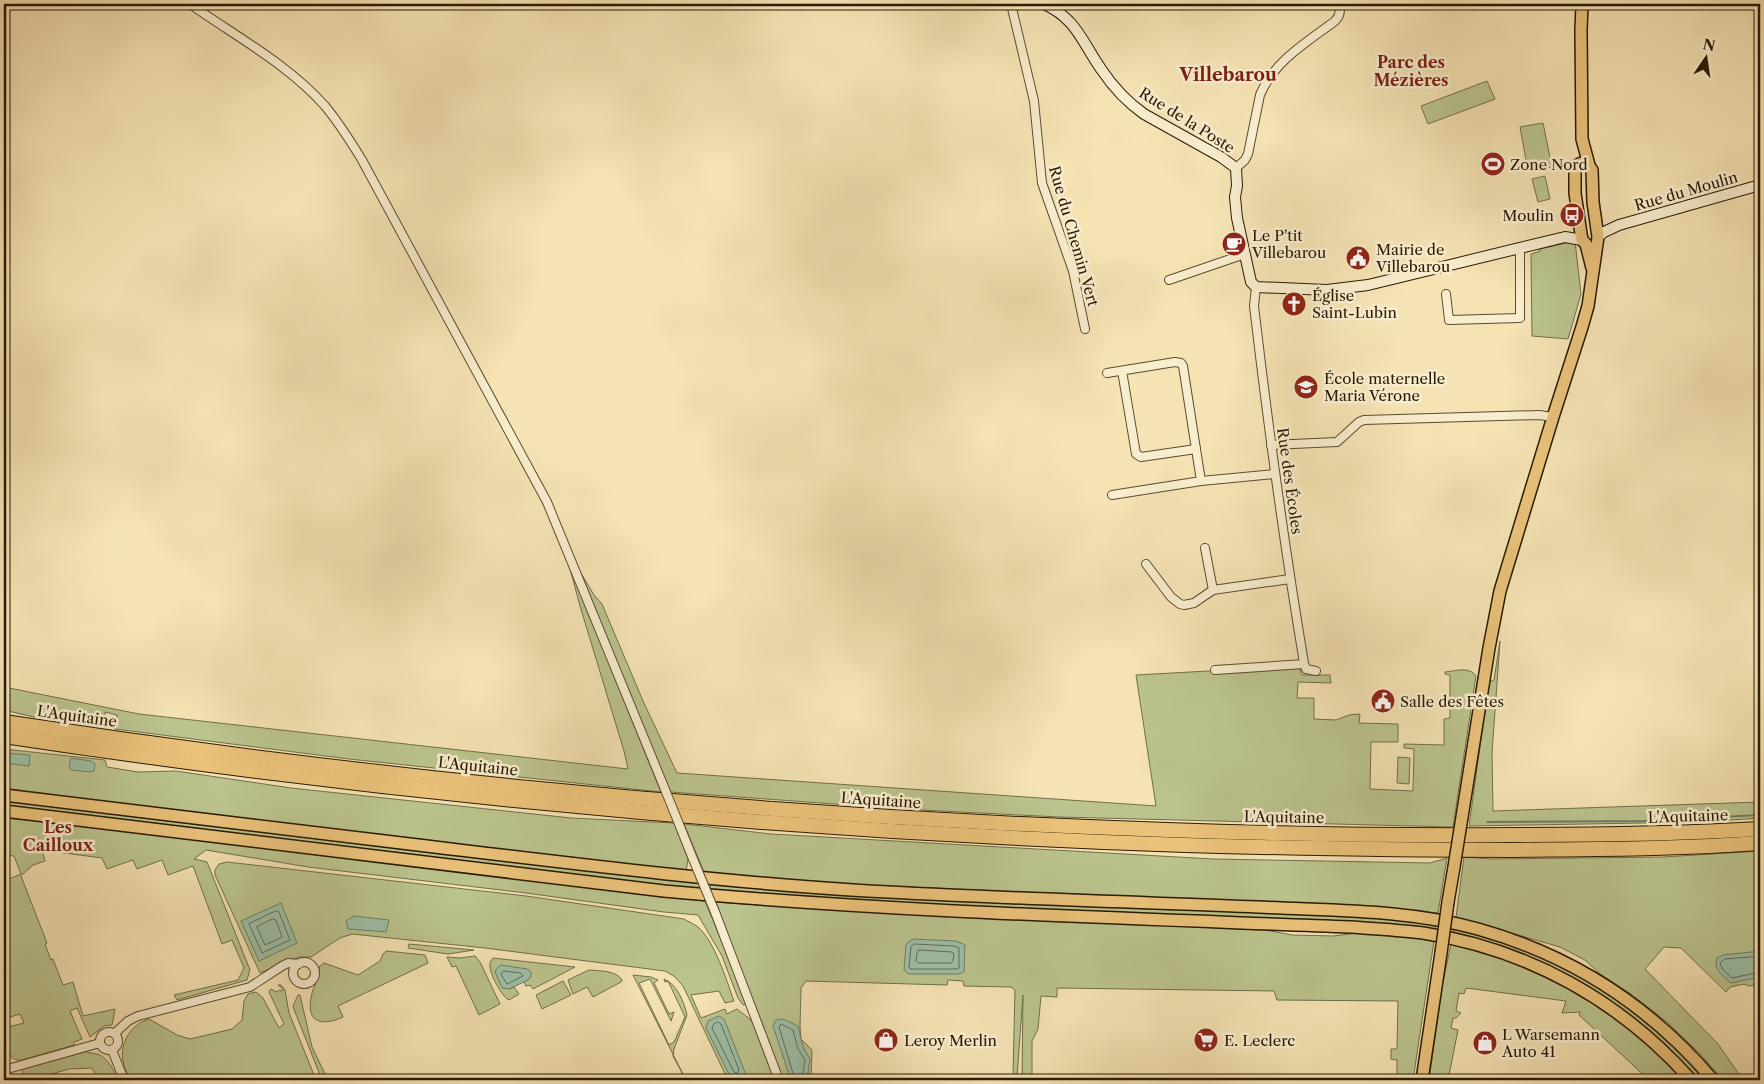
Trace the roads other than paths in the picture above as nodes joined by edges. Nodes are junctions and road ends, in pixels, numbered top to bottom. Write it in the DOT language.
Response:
graph roads {
  1 [pos="190,4"];
  2 [pos="1011,4"];
  3 [pos="1044,4"];
  4 [pos="1338,4"];
  5 [pos="1582,4"];
  6 [pos="1582,139"];
  7 [pos="1589,165"];
  8 [pos="1576,166"];
  9 [pos="1236,168"];
  10 [pos="1760,185"];
  11 [pos="1597,223"];
  12 [pos="1619,226"];
  13 [pos="1580,227"];
  14 [pos="1565,237"];
  15 [pos="1591,241"];
  16 [pos="1520,249"];
  17 [pos="1245,254"];
  18 [pos="1169,280"];
  19 [pos="1256,287"];
  20 [pos="1446,294"];
  21 [pos="1084,329"];
  22 [pos="1122,371"];
  23 [pos="1107,374"];
  24 [pos="1553,417"];
  25 [pos="1271,444"];
  26 [pos="1196,449"];
  27 [pos="1274,474"];
  28 [pos="1201,482"];
  29 [pos="1112,495"];
  30 [pos="1205,548"];
  31 [pos="1146,564"];
  32 [pos="1290,579"];
  33 [pos="1212,590"];
  34 [pos="1304,664"];
  35 [pos="1214,670"];
  36 [pos="1316,671"];
  37 [pos="4,722"];
  38 [pos="4,736"];
  39 [pos="4,795"];
  40 [pos="4,811"];
  41 [pos="1760,829"];
  42 [pos="1760,843"];
  43 [pos="299,964"];
  44 [pos="277,969"];
  45 [pos="293,972"];
  46 [pos="115,1033"];
  47 [pos="100,1043"];
  48 [pos="112,1050"];
  49 [pos="4,1070"];
  50 [pos="124,1080"];
  51 [pos="780,1080"];
  52 [pos="1422,1080"];
  53 [pos="1691,1080"];
  54 [pos="1713,1080"];
  1 -- 51 [label="street, bridge"];
  2 -- 21 [label="street, Rue du Chemin Vert"];
  3 -- 9 [label="street, Rue de la Poste"];
  4 -- 9 [label="street"];
  5 -- 6 [label="main road"];
  6 -- 7 [label="main road"];
  6 -- 8 [label="main road"];
  7 -- 8 [label="main road"];
  7 -- 11 [label="main road"];
  8 -- 13 [label="main road"];
  9 -- 17 [label="street, Rue de la Poste"];
  10 -- 12 [label="street, Rue du Moulin"];
  11 -- 12 [label="street, Rue du Moulin"];
  11 -- 15 [label="main road"];
  12 -- 15 [label="street, Rue du Moulin"];
  13 -- 14 [label="street"];
  13 -- 15 [label="main road"];
  14 -- 15 [label="street"];
  14 -- 16 [label="street"];
  15 -- 24 [label="main road"];
  16 -- 19 [label="street"];
  16 -- 20 [label="street"];
  17 -- 18 [label="street"];
  17 -- 19 [label="street, Rue de la Poste"];
  19 -- 25 [label="street, Rue des Écoles"];
  22 -- 23 [label="street"];
  22 -- 26 [label="street"];
  22 -- 26 [label="street"];
  24 -- 25 [label="street"];
  24 -- 52 [label="main road, bridge"];
  25 -- 27 [label="street, Rue des Écoles"];
  26 -- 28 [label="street"];
  27 -- 28 [label="street"];
  27 -- 32 [label="street, Rue des Écoles"];
  28 -- 29 [label="street"];
  30 -- 33 [label="street"];
  31 -- 33 [label="street"];
  32 -- 33 [label="street"];
  32 -- 34 [label="street, Rue des Écoles"];
  34 -- 35 [label="street"];
  34 -- 36 [label="street"];
  37 -- 41 [label="highway, L'Aquitaine"];
  38 -- 42 [label="highway, L'Aquitaine"];
  39 -- 54 [label="main road"];
  40 -- 53 [label="main road"];
  43 -- 44 [label="street"];
  43 -- 45 [label="street"];
  43 -- 45 [label="street"];
  44 -- 45 [label="street"];
  44 -- 46 [label="street"];
  46 -- 47 [label="street"];
  46 -- 48 [label="street"];
  47 -- 48 [label="street"];
  47 -- 49 [label="street"];
  48 -- 50 [label="street"];
}
